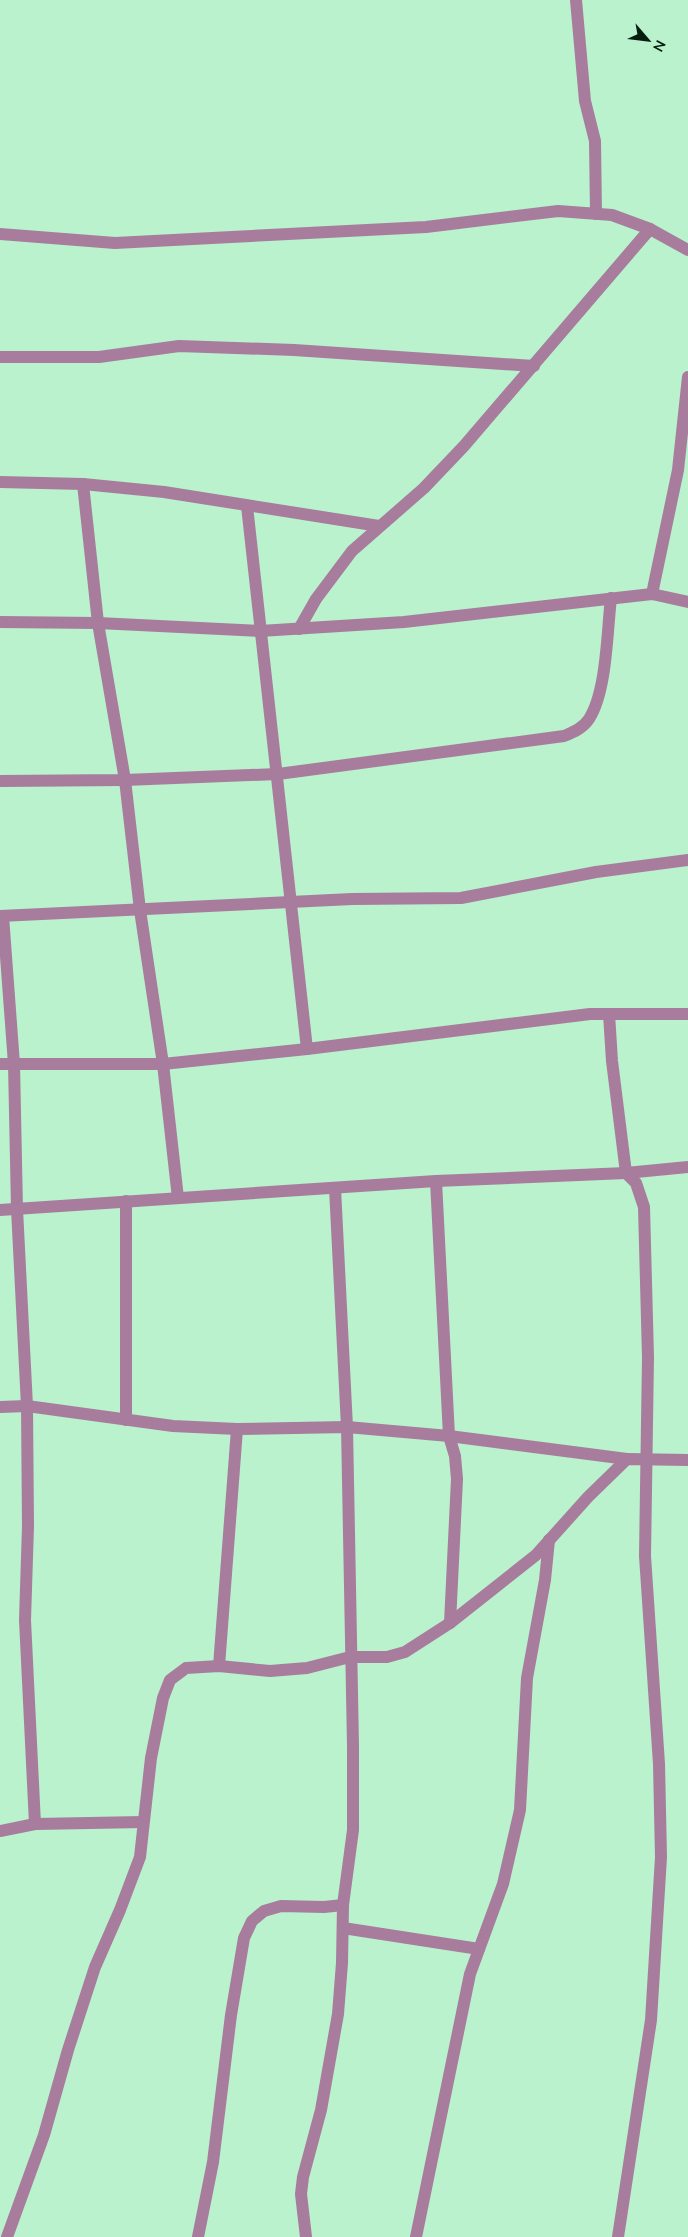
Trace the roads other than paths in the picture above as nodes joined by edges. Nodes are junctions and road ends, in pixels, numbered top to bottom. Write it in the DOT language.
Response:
graph roads {
  1 [pos="576,0"];
  2 [pos="596,214"];
  3 [pos="650,230"];
  4 [pos="0,234"];
  5 [pos="688,250"];
  6 [pos="0,357"];
  7 [pos="534,366"];
  8 [pos="688,377"];
  9 [pos="0,482"];
  10 [pos="83,484"];
  11 [pos="247,506"];
  12 [pos="379,526"];
  13 [pos="652,594"];
  14 [pos="611,598"];
  15 [pos="688,602"];
  16 [pos="0,622"];
  17 [pos="98,622"];
  18 [pos="299,629"];
  19 [pos="260,631"];
  20 [pos="278,774"];
  21 [pos="125,780"];
  22 [pos="0,781"];
  23 [pos="688,860"];
  24 [pos="292,902"];
  25 [pos="140,910"];
  26 [pos="2,916"];
  27 [pos="608,1014"];
  28 [pos="688,1014"];
  29 [pos="307,1049"];
  30 [pos="0,1064"];
  31 [pos="14,1064"];
  32 [pos="163,1064"];
  33 [pos="688,1167"];
  34 [pos="626,1173"];
  35 [pos="436,1181"];
  36 [pos="335,1188"];
  37 [pos="178,1198"];
  38 [pos="126,1201"];
  39 [pos="17,1209"];
  40 [pos="0,1210"];
  41 [pos="27,1406"];
  42 [pos="0,1407"];
  43 [pos="126,1420"];
  44 [pos="347,1427"];
  45 [pos="237,1429"];
  46 [pos="449,1436"];
  47 [pos="627,1459"];
  48 [pos="648,1460"];
  49 [pos="688,1460"];
  50 [pos="549,1540"];
  51 [pos="450,1623"];
  52 [pos="350,1657"];
  53 [pos="219,1666"];
  54 [pos="143,1822"];
  55 [pos="35,1824"];
  56 [pos="0,1831"];
  57 [pos="343,1905"];
  58 [pos="343,1928"];
  59 [pos="480,1949"];
  60 [pos="7,2237"];
  61 [pos="198,2237"];
  62 [pos="306,2237"];
  63 [pos="416,2237"];
  64 [pos="618,2237"];
  1 -- 2 [label="street"];
  2 -- 3 [label="street"];
  2 -- 4 [label="street"];
  3 -- 5 [label="street"];
  3 -- 7 [label="street"];
  6 -- 7 [label="street"];
  7 -- 12 [label="street"];
  8 -- 13 [label="street"];
  9 -- 10 [label="street"];
  10 -- 11 [label="street"];
  10 -- 17 [label="street"];
  11 -- 12 [label="street"];
  11 -- 19 [label="street"];
  12 -- 18 [label="street"];
  13 -- 14 [label="street"];
  13 -- 15 [label="street"];
  14 -- 18 [label="street"];
  14 -- 20 [label="street"];
  16 -- 17 [label="street"];
  17 -- 19 [label="street"];
  17 -- 21 [label="street"];
  18 -- 19 [label="street"];
  19 -- 20 [label="street"];
  20 -- 21 [label="street"];
  20 -- 24 [label="street"];
  21 -- 22 [label="street"];
  21 -- 25 [label="street"];
  23 -- 24 [label="street"];
  24 -- 25 [label="street"];
  24 -- 29 [label="street"];
  25 -- 26 [label="street"];
  25 -- 32 [label="street"];
  26 -- 31 [label="street"];
  27 -- 28 [label="street"];
  27 -- 29 [label="street"];
  27 -- 34 [label="street"];
  29 -- 32 [label="street"];
  30 -- 31 [label="street"];
  31 -- 32 [label="street"];
  31 -- 39 [label="street"];
  32 -- 37 [label="street"];
  33 -- 34 [label="street"];
  34 -- 35 [label="street"];
  34 -- 48 [label="street"];
  35 -- 36 [label="street"];
  35 -- 46 [label="street"];
  36 -- 37 [label="street"];
  36 -- 44 [label="street"];
  37 -- 38 [label="street"];
  38 -- 39 [label="street"];
  38 -- 43 [label="street"];
  39 -- 40 [label="street"];
  39 -- 41 [label="street"];
  41 -- 42 [label="street"];
  41 -- 43 [label="street"];
  41 -- 55 [label="street"];
  43 -- 45 [label="street"];
  44 -- 45 [label="street"];
  44 -- 46 [label="street"];
  44 -- 52 [label="street"];
  45 -- 53 [label="street"];
  46 -- 47 [label="street"];
  46 -- 51 [label="street"];
  47 -- 48 [label="street"];
  47 -- 50 [label="street"];
  48 -- 49 [label="street"];
  48 -- 64 [label="street"];
  50 -- 51 [label="street"];
  50 -- 59 [label="street"];
  51 -- 52 [label="street"];
  52 -- 53 [label="street"];
  52 -- 57 [label="street"];
  53 -- 54 [label="street"];
  54 -- 55 [label="street"];
  54 -- 60 [label="street"];
  55 -- 56 [label="street"];
  57 -- 58 [label="street"];
  57 -- 61 [label="street"];
  58 -- 59 [label="street"];
  58 -- 62 [label="street"];
  59 -- 63 [label="street"];
}
